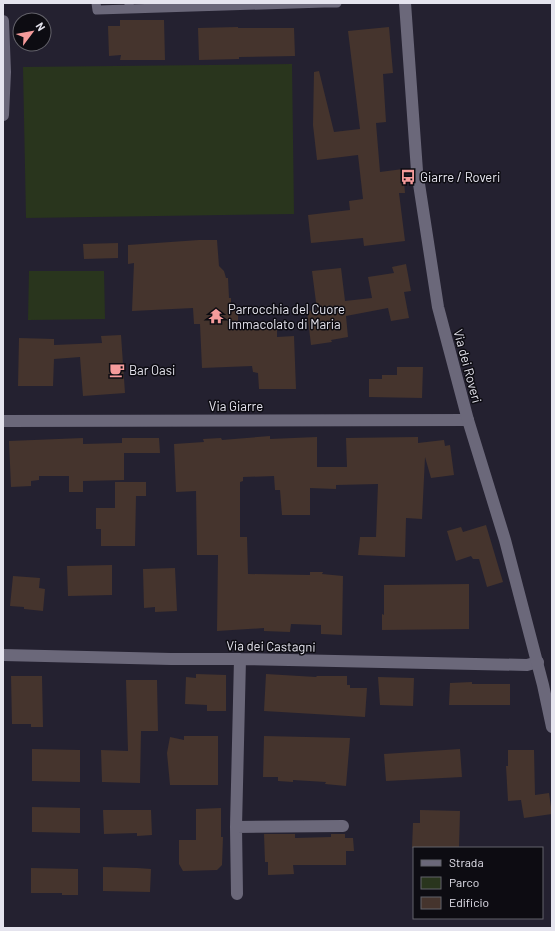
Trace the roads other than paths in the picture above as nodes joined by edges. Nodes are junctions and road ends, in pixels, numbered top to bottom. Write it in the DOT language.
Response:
graph roads {
  1 [pos="96,3"];
  2 [pos="324,3"];
  3 [pos="336,3"];
  4 [pos="404,3"];
  5 [pos="129,6"];
  6 [pos="3,21"];
  7 [pos="3,115"];
  8 [pos="468,420"];
  9 [pos="3,421"];
  10 [pos="3,655"];
  11 [pos="240,658"];
  12 [pos="538,662"];
  13 [pos="552,728"];
  14 [pos="343,826"];
  15 [pos="236,827"];
  16 [pos="237,894"];
  1 -- 5 [label="lane"];
  2 -- 3 [label="lane"];
  2 -- 5 [label="lane"];
  4 -- 8 [label="street, Via dei Roveri"];
  6 -- 7 [label="street"];
  8 -- 9 [label="street, Via Giarre"];
  8 -- 12 [label="street, Via dei Roveri"];
  10 -- 11 [label="street, Via dei Castagni"];
  11 -- 12 [label="street, Via dei Castagni"];
  11 -- 15 [label="street"];
  12 -- 13 [label="street, Via dei Roveri"];
  14 -- 15 [label="street"];
  15 -- 16 [label="street"];
}
